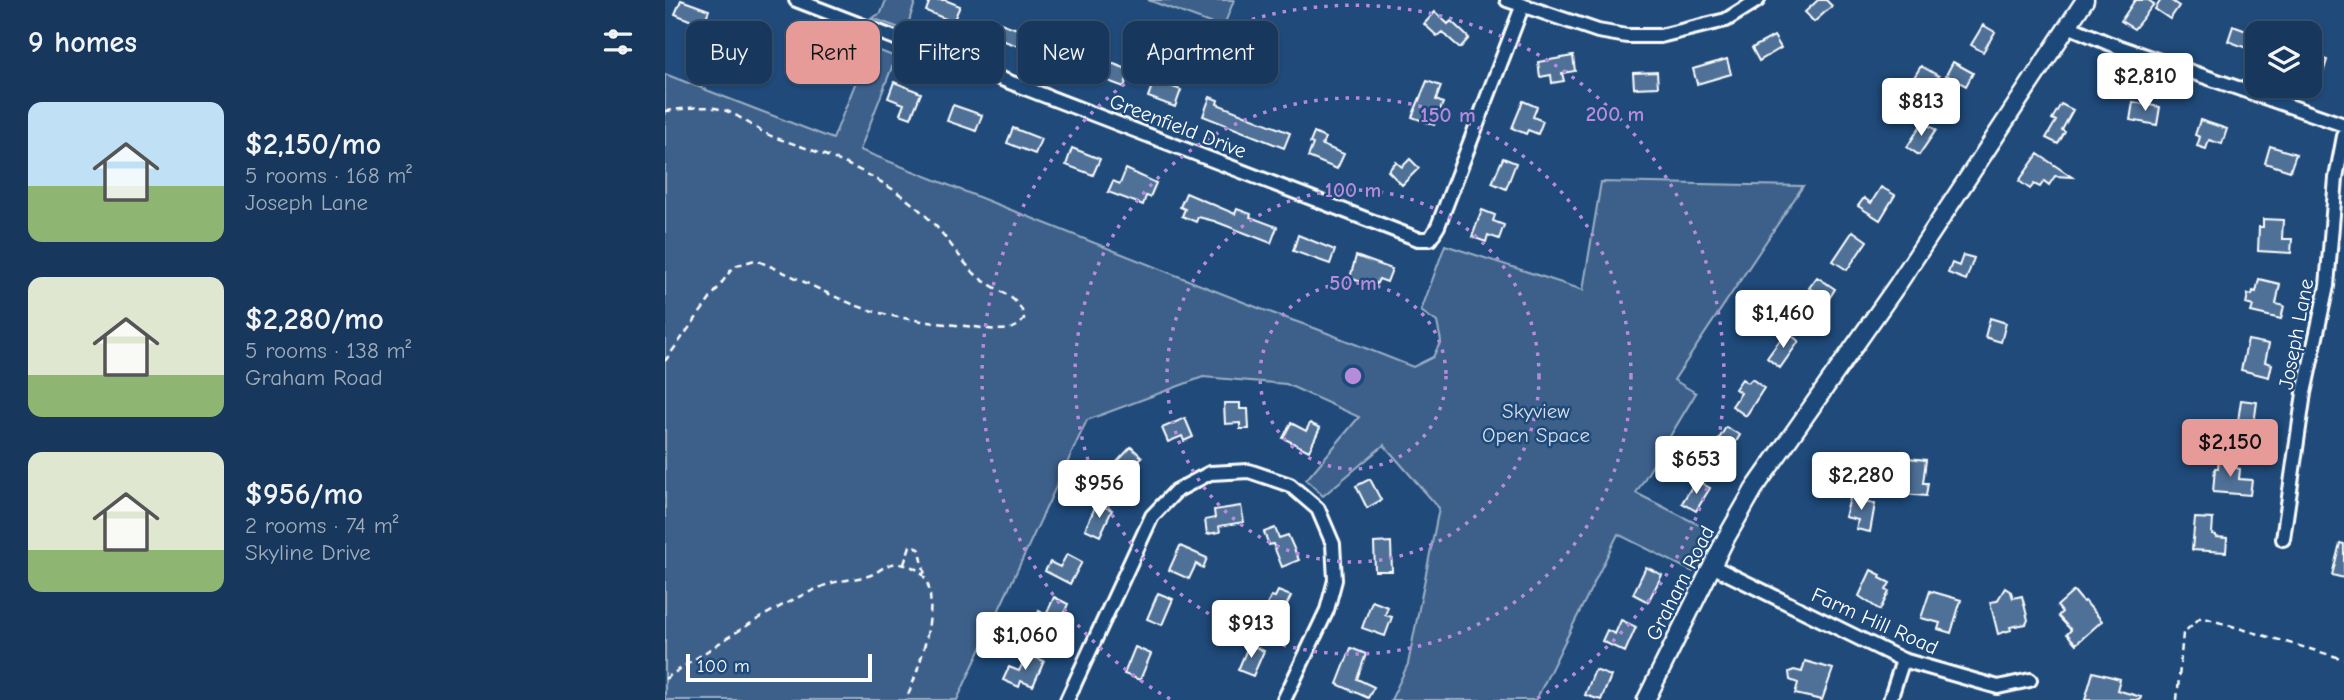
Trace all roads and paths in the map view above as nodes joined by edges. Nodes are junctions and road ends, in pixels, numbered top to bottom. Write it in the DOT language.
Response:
graph roads {
  1 [pos="796,0"];
  2 [pos="1507,0"];
  3 [pos="1759,0"];
  4 [pos="2085,0"];
  5 [pos="1522,7"];
  6 [pos="2068,26"];
  7 [pos="665,111"];
  8 [pos="2344,125"];
  9 [pos="2344,136"];
  10 [pos="665,361"];
  11 [pos="2283,539"];
  12 [pos="904,564"];
  13 [pos="1712,566"];
  14 [pos="926,580"];
  15 [pos="1903,660"];
  16 [pos="2344,660"];
  17 [pos="665,679"];
  18 [pos="2030,680"];
  19 [pos="906,700"];
  20 [pos="1067,700"];
  21 [pos="1284,700"];
  22 [pos="1646,700"];
  23 [pos="1890,700"];
  24 [pos="2177,700"];
  1 -- 5 [label="street, Greenfield Drive"];
  2 -- 5 [label="street"];
  3 -- 5 [label="street"];
  4 -- 6 [label="street, Graham Road"];
  6 -- 8 [label="street"];
  6 -- 13 [label="street, Graham Road"];
  7 -- 10 [label="path"];
  9 -- 11 [label="street, Joseph Lane"];
  12 -- 14 [label="path"];
  12 -- 14 [label="path"];
  12 -- 17 [label="path"];
  13 -- 15 [label="street, Farm Hill Road"];
  13 -- 22 [label="street, Graham Road"];
  14 -- 19 [label="path"];
  15 -- 18 [label="street, Farm Hill Road"];
  15 -- 23 [label="street"];
  16 -- 24 [label="path"];
  20 -- 21 [label="street"];
}
